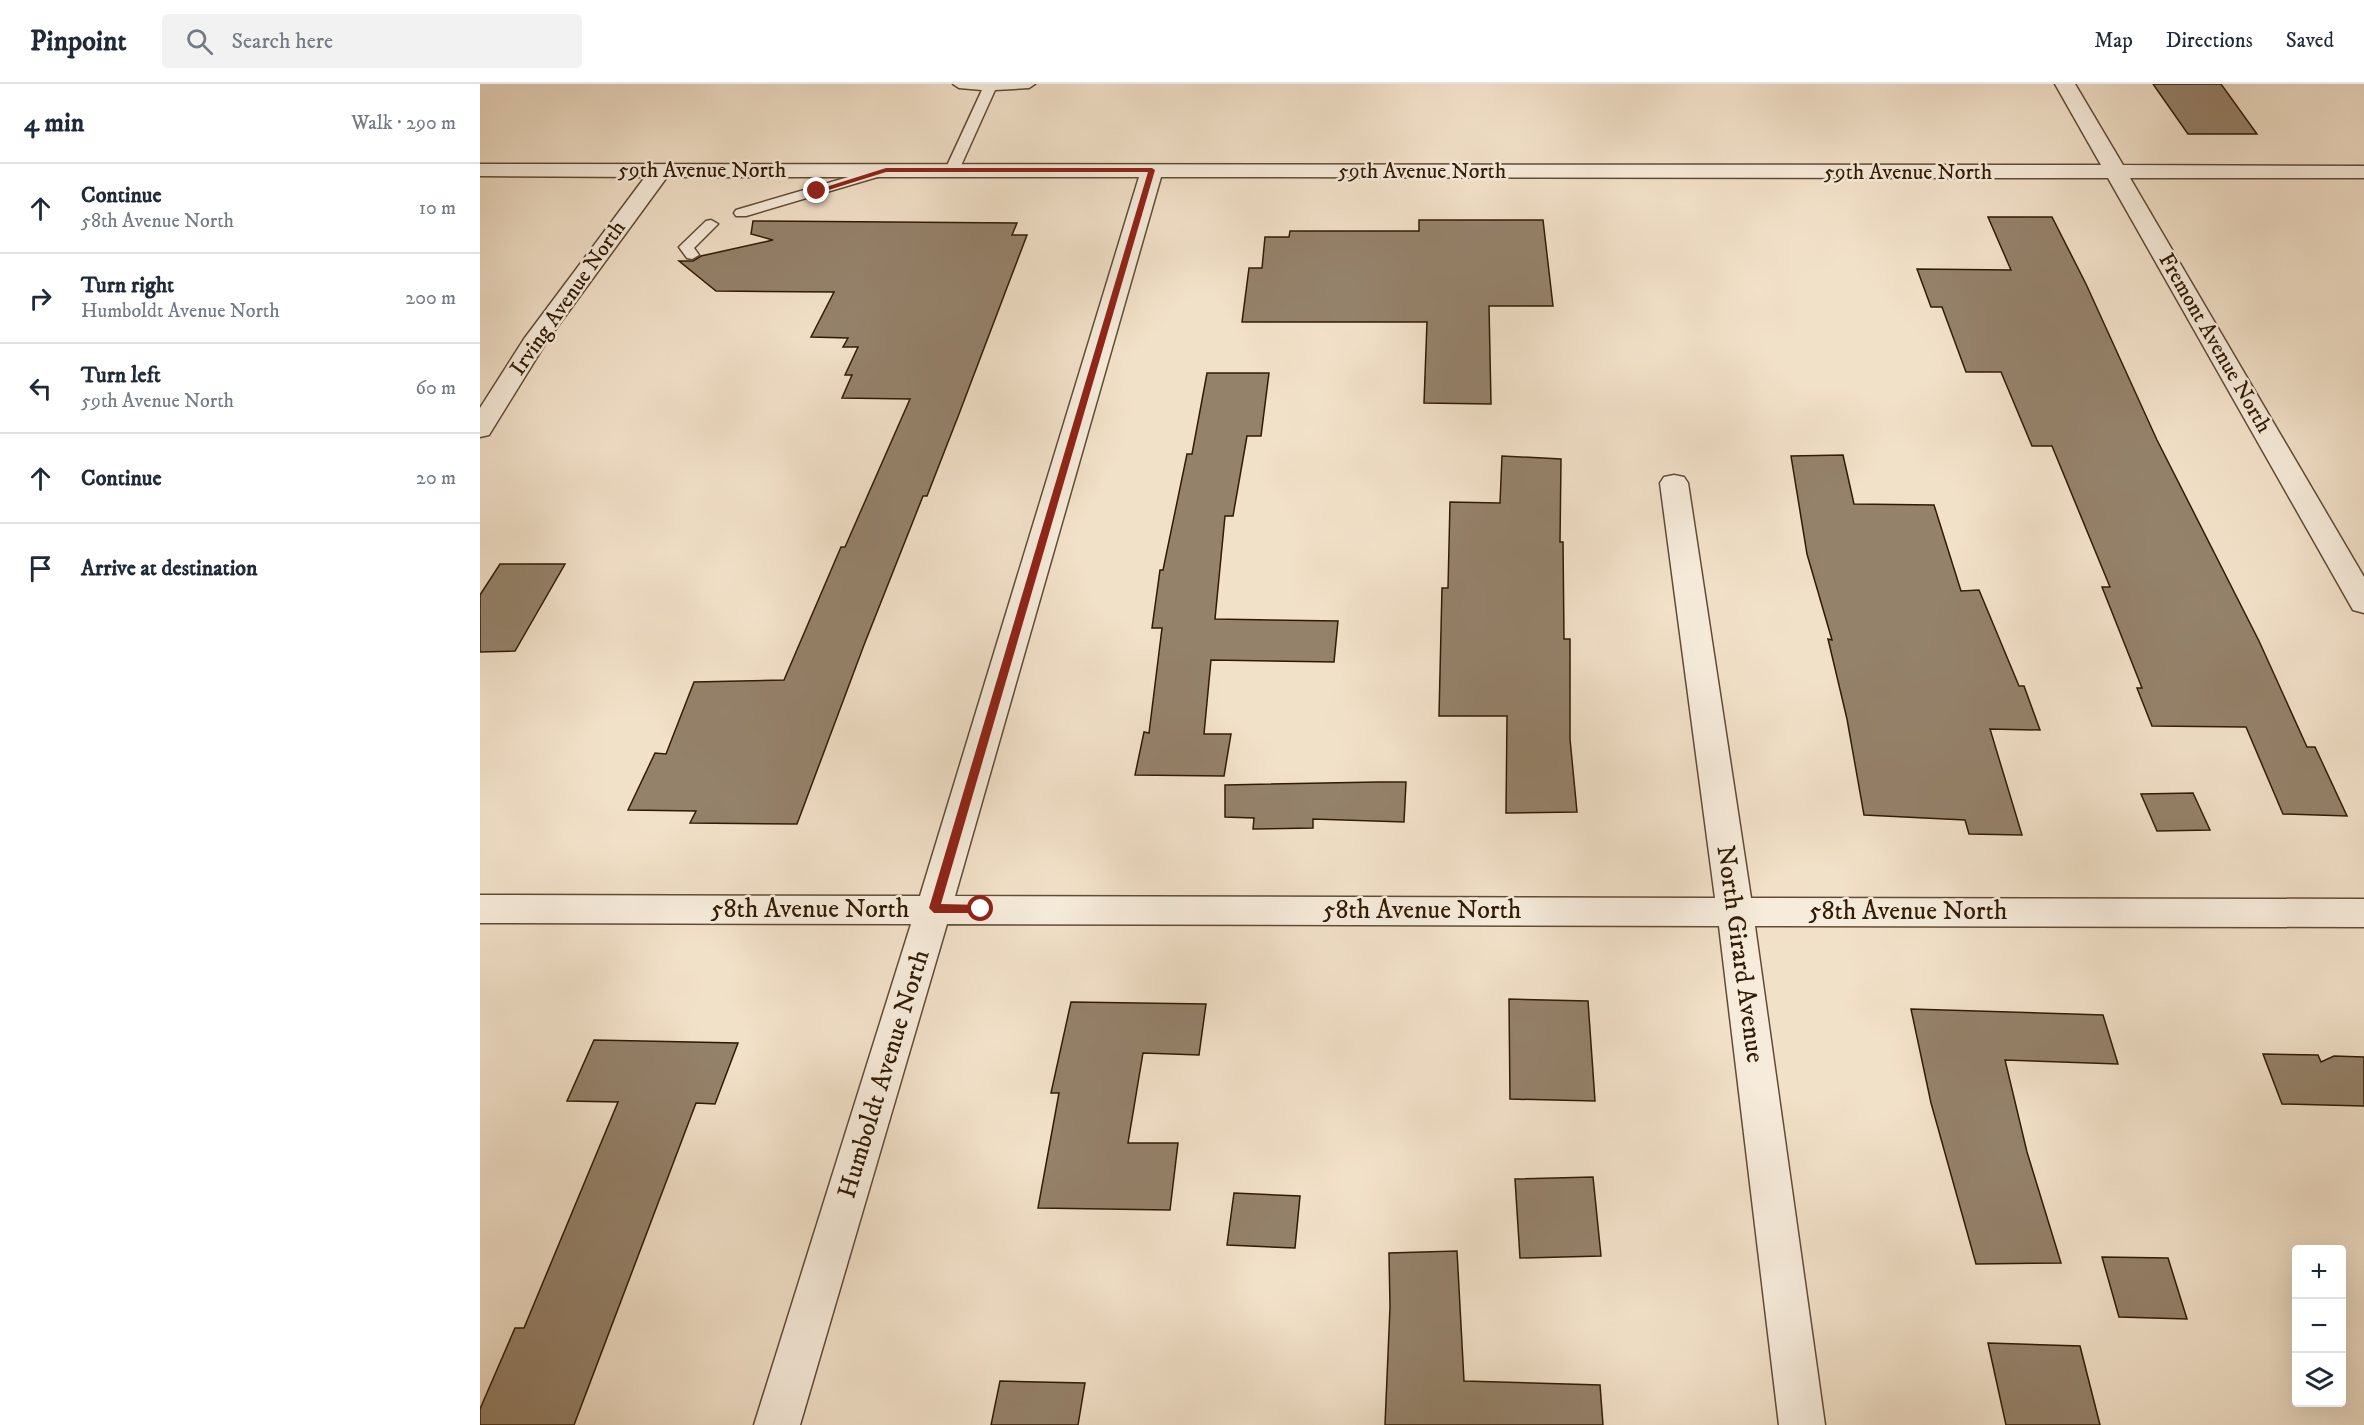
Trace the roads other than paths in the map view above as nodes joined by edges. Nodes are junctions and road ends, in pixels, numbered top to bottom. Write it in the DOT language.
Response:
graph roads {
  1 [pos="959,84"];
  2 [pos="1029,84"];
  3 [pos="2066,84"];
  4 [pos="990,87"];
  5 [pos="480,170"];
  6 [pos="661,170"];
  7 [pos="886,170"];
  8 [pos="952,170"];
  9 [pos="1152,170"];
  10 [pos="2116,171"];
  11 [pos="2364,172"];
  12 [pos="741,213"];
  13 [pos="711,224"];
  14 [pos="692,255"];
  15 [pos="480,429"];
  16 [pos="1674,483"];
  17 [pos="2364,603"];
  18 [pos="934,908"];
  19 [pos="480,909"];
  20 [pos="1735,910"];
  21 [pos="2364,913"];
  22 [pos="777,1425"];
  23 [pos="1802,1425"];
  1 -- 4 [label="lane"];
  2 -- 4 [label="lane"];
  3 -- 10 [label="street, Fremont Avenue North"];
  4 -- 8 [label="lane"];
  5 -- 6 [label="street, 59th Avenue North"];
  6 -- 7 [label="street, 59th Avenue North"];
  6 -- 15 [label="street, Irving Avenue North"];
  7 -- 8 [label="street, 59th Avenue North"];
  7 -- 12 [label="lane"];
  8 -- 9 [label="street, 59th Avenue North"];
  9 -- 10 [label="street, 59th Avenue North"];
  9 -- 18 [label="street, Humboldt Avenue North"];
  10 -- 11 [label="street, 59th Avenue North"];
  10 -- 17 [label="street, Fremont Avenue North"];
  13 -- 14 [label="lane"];
  16 -- 20 [label="street, North Girard Avenue"];
  18 -- 19 [label="street, 58th Avenue North"];
  18 -- 20 [label="street, 58th Avenue North"];
  18 -- 22 [label="street, Humboldt Avenue North"];
  20 -- 21 [label="street, 58th Avenue North"];
  20 -- 23 [label="street, North Girard Avenue"];
}
